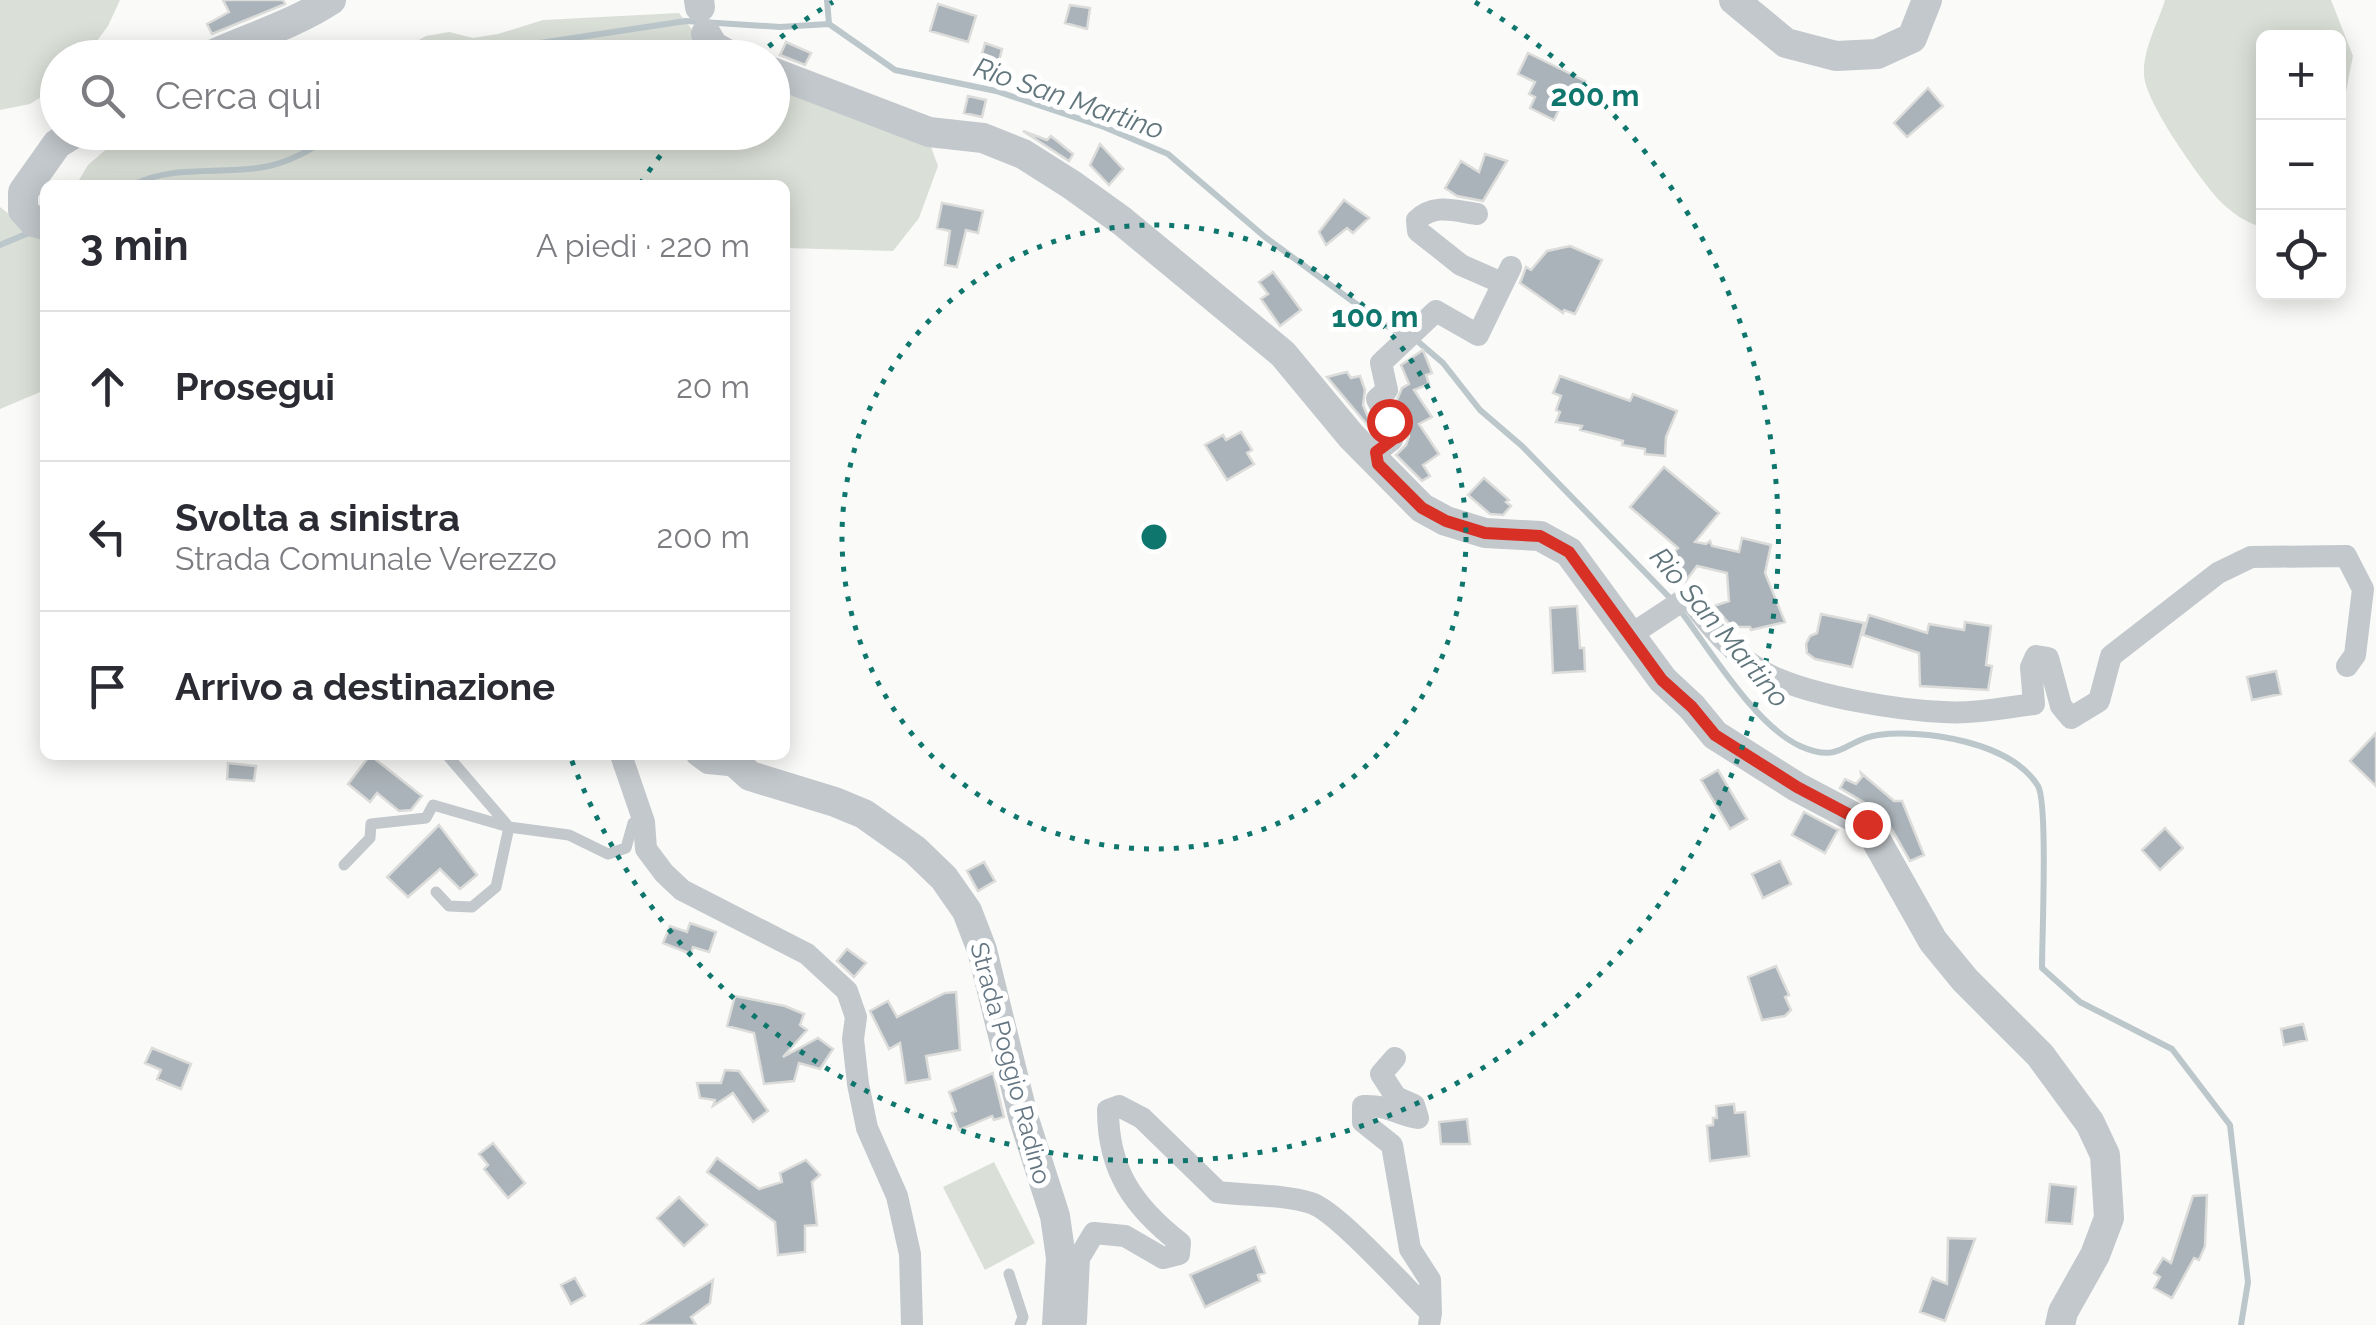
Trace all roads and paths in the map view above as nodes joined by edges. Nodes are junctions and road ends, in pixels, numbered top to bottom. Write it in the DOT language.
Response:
graph roads {
  1 [pos="331,0"];
  2 [pos="1734,0"];
  3 [pos="1928,0"];
  4 [pos="702,14"];
  5 [pos="243,40"];
  6 [pos="711,40"];
  7 [pos="790,79"];
  8 [pos="53,150"];
  9 [pos="1477,214"];
  10 [pos="39,224"];
  11 [pos="1378,464"];
  12 [pos="1632,634"];
  13 [pos="2346,666"];
  14 [pos="451,760"];
  15 [pos="623,760"];
  16 [pos="703,760"];
  17 [pos="737,760"];
  18 [pos="644,822"];
  19 [pos="508,826"];
  20 [pos="344,865"];
  21 [pos="436,892"];
  22 [pos="1394,1058"];
  23 [pos="1009,1274"];
  24 [pos="1430,1319"];
  25 [pos="1067,1320"];
  26 [pos="912,1325"];
  27 [pos="1020,1325"];
  28 [pos="2060,1325"];
  1 -- 5 [label="street"];
  2 -- 3 [label="street"];
  4 -- 6 [label="street"];
  7 -- 11 [label="street"];
  8 -- 10 [label="street"];
  9 -- 11 [label="street"];
  11 -- 12 [label="street"];
  12 -- 13 [label="street"];
  12 -- 28 [label="street"];
  14 -- 19 [label="lane"];
  15 -- 18 [label="street"];
  16 -- 17 [label="street"];
  17 -- 25 [label="street, Strada Poggio Radino"];
  18 -- 19 [label="lane"];
  18 -- 26 [label="street"];
  19 -- 20 [label="lane"];
  19 -- 21 [label="lane"];
  22 -- 24 [label="street"];
  23 -- 27 [label="lane"];
  24 -- 25 [label="street"];
}
